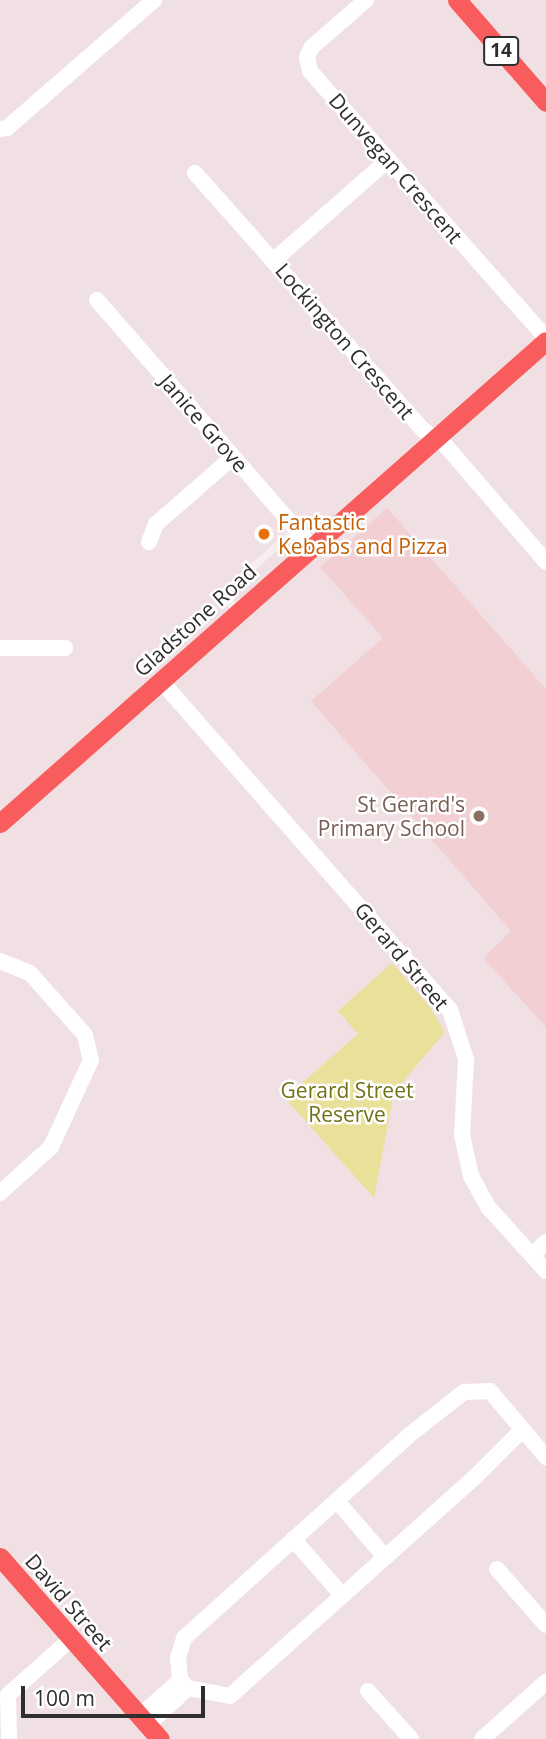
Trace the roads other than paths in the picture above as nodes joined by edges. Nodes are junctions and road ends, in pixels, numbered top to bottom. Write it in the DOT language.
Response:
graph roads {
  1 [pos="154,0"];
  2 [pos="366,0"];
  3 [pos="457,0"];
  4 [pos="546,102"];
  5 [pos="0,128"];
  6 [pos="388,160"];
  7 [pos="195,173"];
  8 [pos="272,261"];
  9 [pos="97,300"];
  10 [pos="546,339"];
  11 [pos="435,440"];
  12 [pos="233,457"];
  13 [pos="149,542"];
  14 [pos="312,547"];
  15 [pos="545,560"];
  16 [pos="0,648"];
  17 [pos="65,648"];
  18 [pos="161,681"];
  19 [pos="0,823"];
  20 [pos="0,961"];
  21 [pos="0,1193"];
  22 [pos="546,1242"];
  23 [pos="532,1255"];
  24 [pos="546,1271"];
  25 [pos="521,1430"];
  26 [pos="546,1457"];
  27 [pos="337,1502"];
  28 [pos="293,1539"];
  29 [pos="385,1557"];
  30 [pos="0,1558"];
  31 [pos="496,1569"];
  32 [pos="341,1594"];
  33 [pos="546,1625"];
  34 [pos="72,1638"];
  35 [pos="546,1682"];
  36 [pos="184,1684"];
  37 [pos="368,1691"];
  38 [pos="149,1727"];
  39 [pos="9,1739"];
  40 [pos="411,1739"];
  41 [pos="482,1739"];
  1 -- 5 [label="street"];
  2 -- 6 [label="street, Dunvegan Crescent"];
  3 -- 4 [label="main road, 14"];
  6 -- 8 [label="street, Lockington Crescent"];
  6 -- 10 [label="street, Dunvegan Crescent"];
  7 -- 8 [label="street"];
  8 -- 11 [label="street, Lockington Crescent"];
  9 -- 12 [label="street, Janice Grove"];
  10 -- 11 [label="main road, Gladstone Road"];
  11 -- 14 [label="main road, Gladstone Road"];
  11 -- 15 [label="street, Lockington Crescent"];
  12 -- 13 [label="street"];
  12 -- 14 [label="street, Janice Grove"];
  14 -- 18 [label="main road, Gladstone Road"];
  16 -- 17 [label="street"];
  18 -- 19 [label="main road, Gladstone Road"];
  18 -- 23 [label="street, Gerard Street"];
  20 -- 21 [label="street"];
  22 -- 23 [label="street"];
  23 -- 24 [label="street, Gerard Street"];
  25 -- 26 [label="street"];
  25 -- 27 [label="street"];
  25 -- 29 [label="street"];
  27 -- 28 [label="street"];
  27 -- 29 [label="street"];
  28 -- 32 [label="street"];
  28 -- 36 [label="street"];
  29 -- 32 [label="street"];
  30 -- 34 [label="main road, David Street"];
  31 -- 33 [label="street"];
  32 -- 36 [label="street"];
  34 -- 38 [label="main road, David Street"];
  34 -- 39 [label="street"];
  35 -- 41 [label="street"];
  36 -- 38 [label="street"];
  37 -- 40 [label="street"];
}
